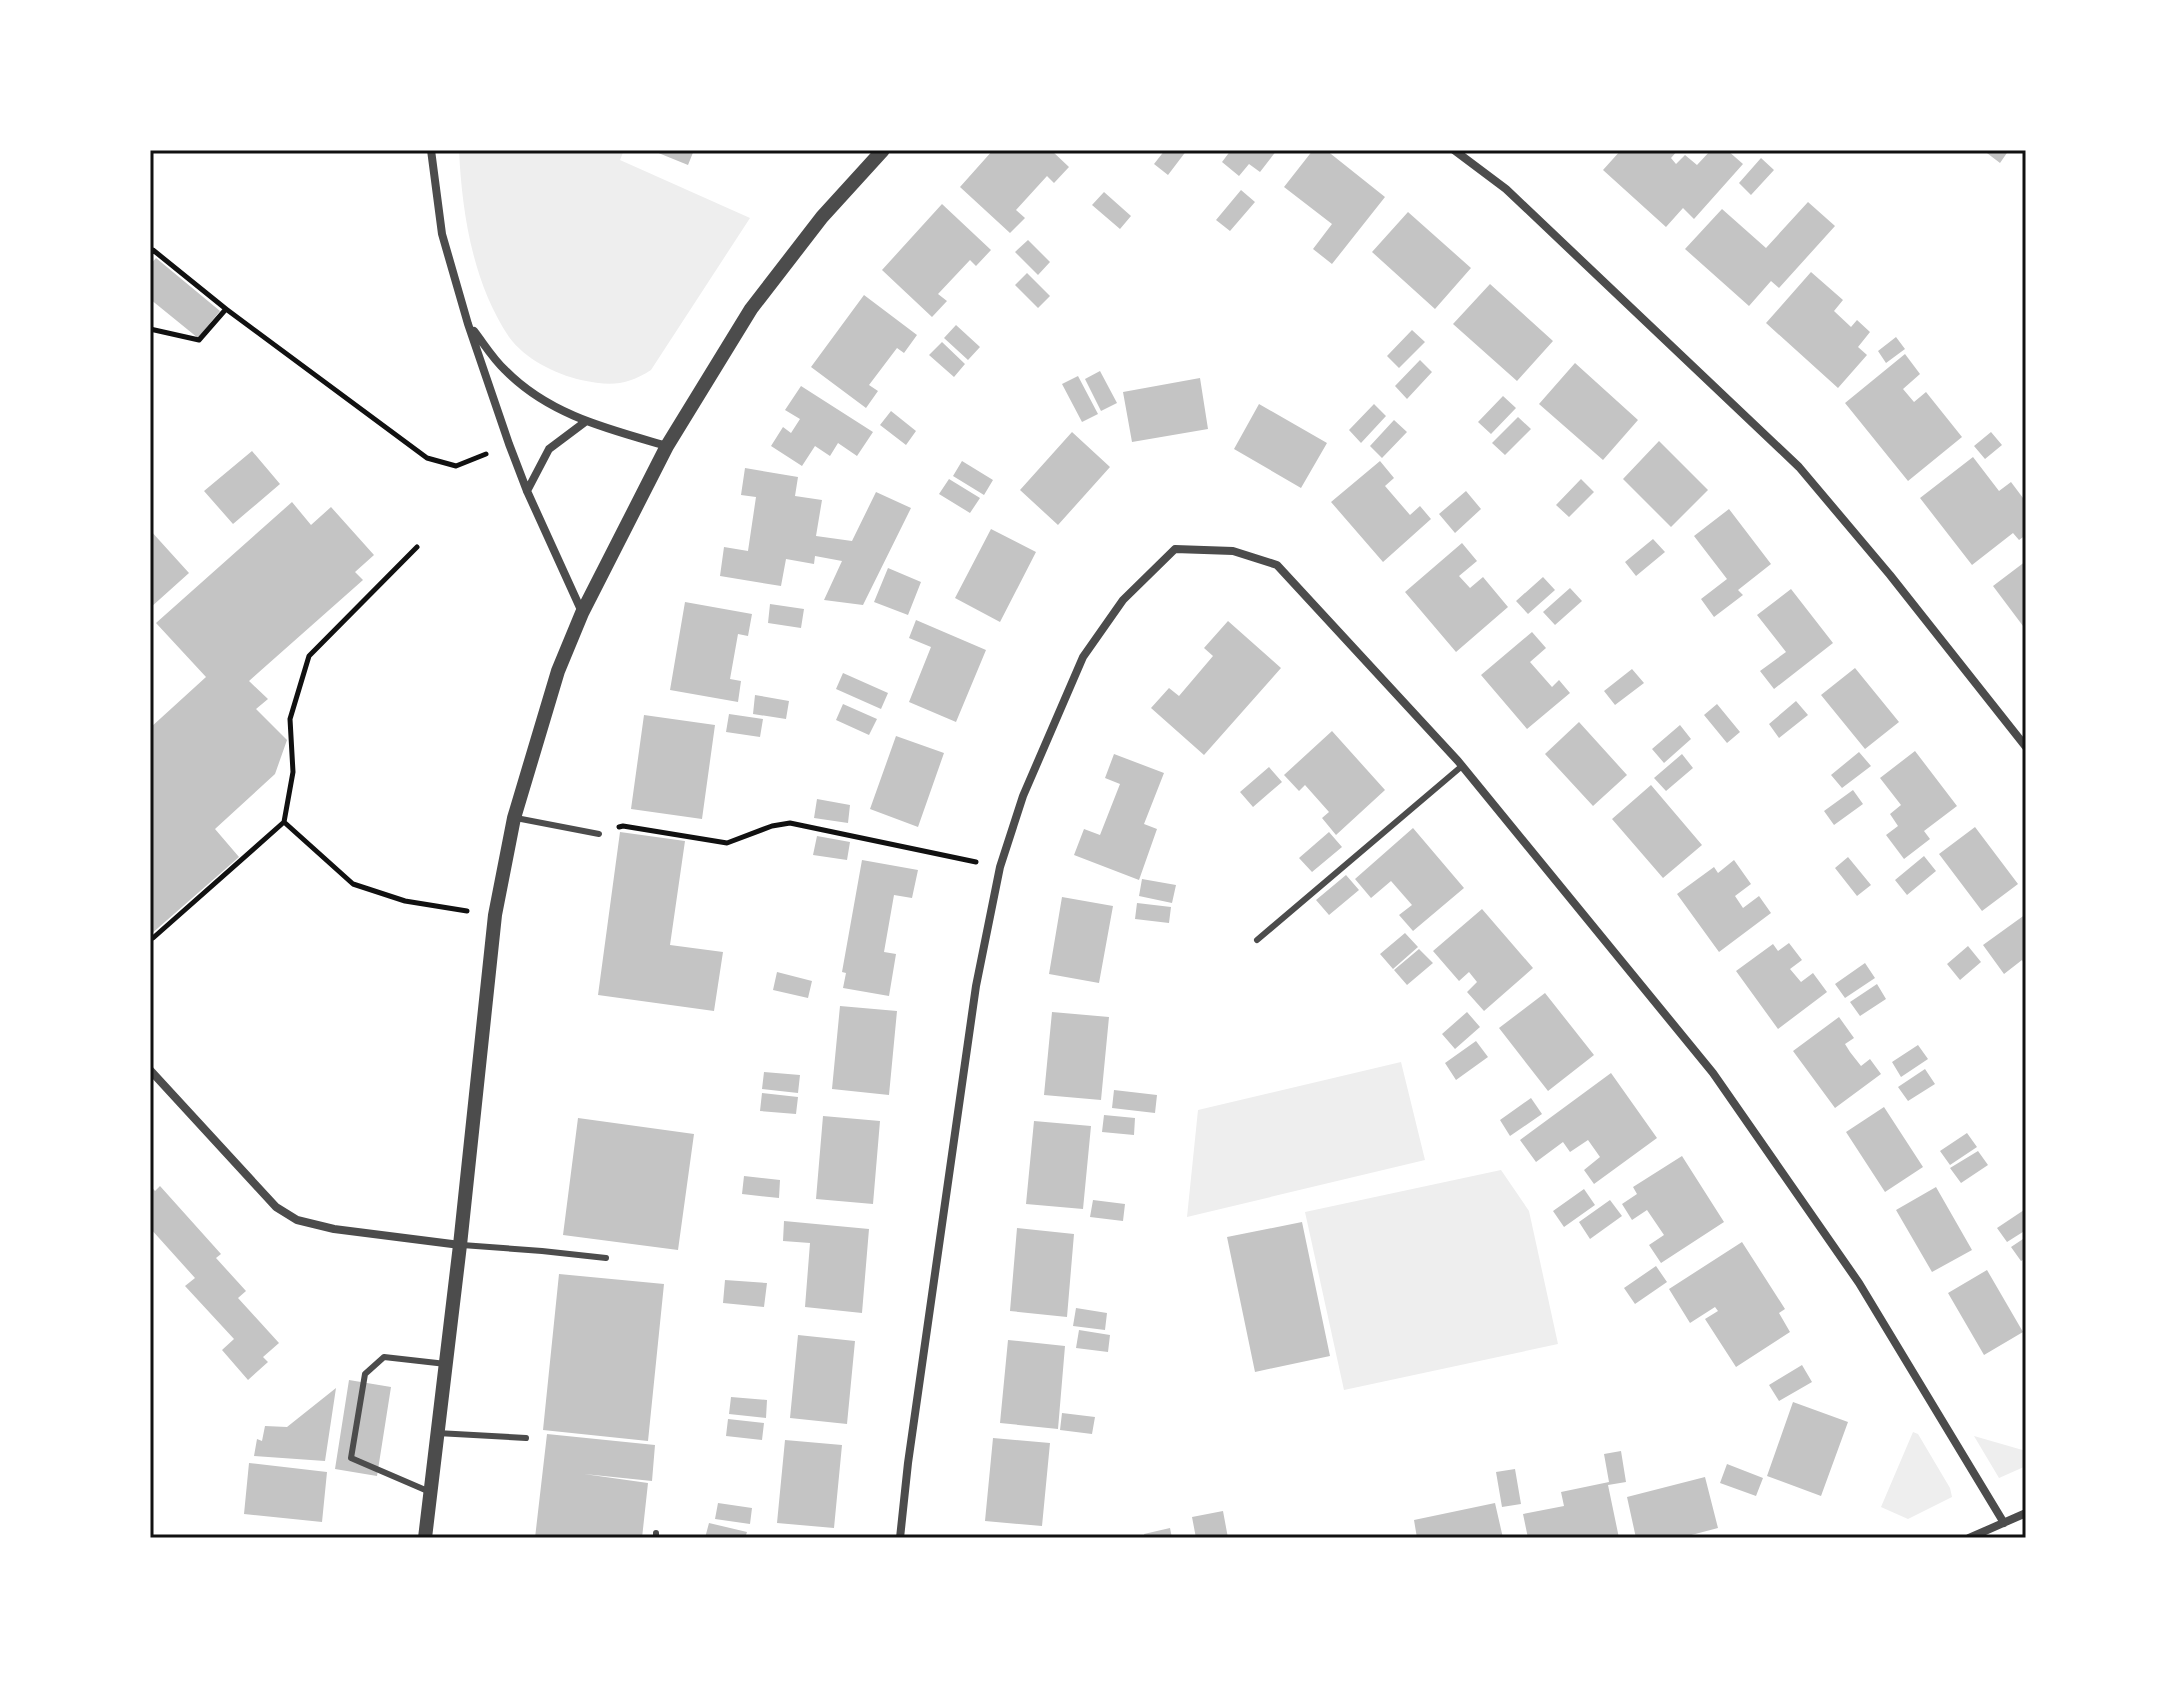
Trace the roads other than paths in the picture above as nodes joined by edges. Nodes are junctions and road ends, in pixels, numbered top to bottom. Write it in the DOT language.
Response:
graph roads {
  1 [pos="431,150"];
  2 [pos="883,150"];
  3 [pos="1454,150"];
  4 [pos="468,324"];
  5 [pos="585,422"];
  6 [pos="667,446"];
  7 [pos="527,491"];
  8 [pos="582,613"];
  9 [pos="2026,747"];
  10 [pos="1462,766"];
  11 [pos="514,818"];
  12 [pos="599,834"];
  13 [pos="1257,940"];
  14 [pos="150,1070"];
  15 [pos="460,1245"];
  16 [pos="606,1258"];
  17 [pos="446,1364"];
  18 [pos="437,1433"];
  19 [pos="526,1438"];
  20 [pos="430,1492"];
  21 [pos="2026,1513"];
  22 [pos="2004,1523"];
  23 [pos="425,1538"];
  24 [pos="900,1538"];
  25 [pos="1969,1538"];
  1 -- 4 [label="street"];
  2 -- 6 [label="street"];
  3 -- 9 [label="street"];
  4 -- 5 [label="street"];
  4 -- 7 [label="street"];
  5 -- 6 [label="street"];
  5 -- 7 [label="street"];
  6 -- 8 [label="street"];
  7 -- 8 [label="street"];
  8 -- 11 [label="street"];
  10 -- 13 [label="lane"];
  10 -- 22 [label="street"];
  10 -- 24 [label="street"];
  11 -- 12 [label="lane"];
  11 -- 15 [label="street"];
  14 -- 15 [label="street"];
  15 -- 16 [label="lane"];
  15 -- 17 [label="street"];
  17 -- 18 [label="street"];
  17 -- 20 [label="lane"];
  18 -- 19 [label="lane"];
  18 -- 20 [label="street"];
  20 -- 23 [label="street"];
  21 -- 22 [label="street"];
  22 -- 25 [label="street"];
}
